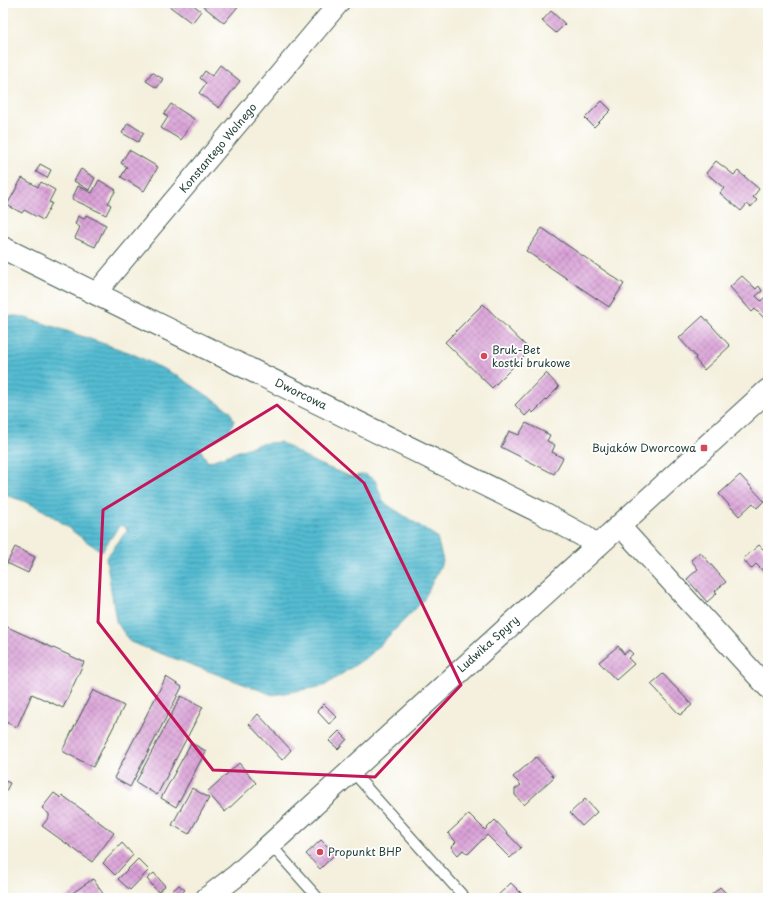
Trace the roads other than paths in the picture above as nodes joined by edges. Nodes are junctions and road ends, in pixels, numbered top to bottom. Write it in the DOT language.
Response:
graph roads {
  1 [pos="339,3"];
  2 [pos="3,248"];
  3 [pos="96,294"];
  4 [pos="768,390"];
  5 [pos="619,525"];
  6 [pos="596,545"];
  7 [pos="768,688"];
  8 [pos="351,770"];
  9 [pos="270,844"];
  10 [pos="207,898"];
  11 [pos="318,898"];
  12 [pos="465,898"];
  1 -- 3 [label="street, Konstantego Wolnego"];
  2 -- 3 [label="main road, Dworcowa"];
  3 -- 6 [label="main road, Dworcowa"];
  4 -- 5 [label="main road, Ludwika Spyry"];
  5 -- 6 [label="main road, Ludwika Spyry"];
  5 -- 7 [label="street"];
  6 -- 8 [label="main road, Ludwika Spyry"];
  8 -- 9 [label="main road, Ludwika Spyry"];
  8 -- 12 [label="lane"];
  9 -- 10 [label="main road, Ludwika Spyry"];
  9 -- 11 [label="lane"];
}
